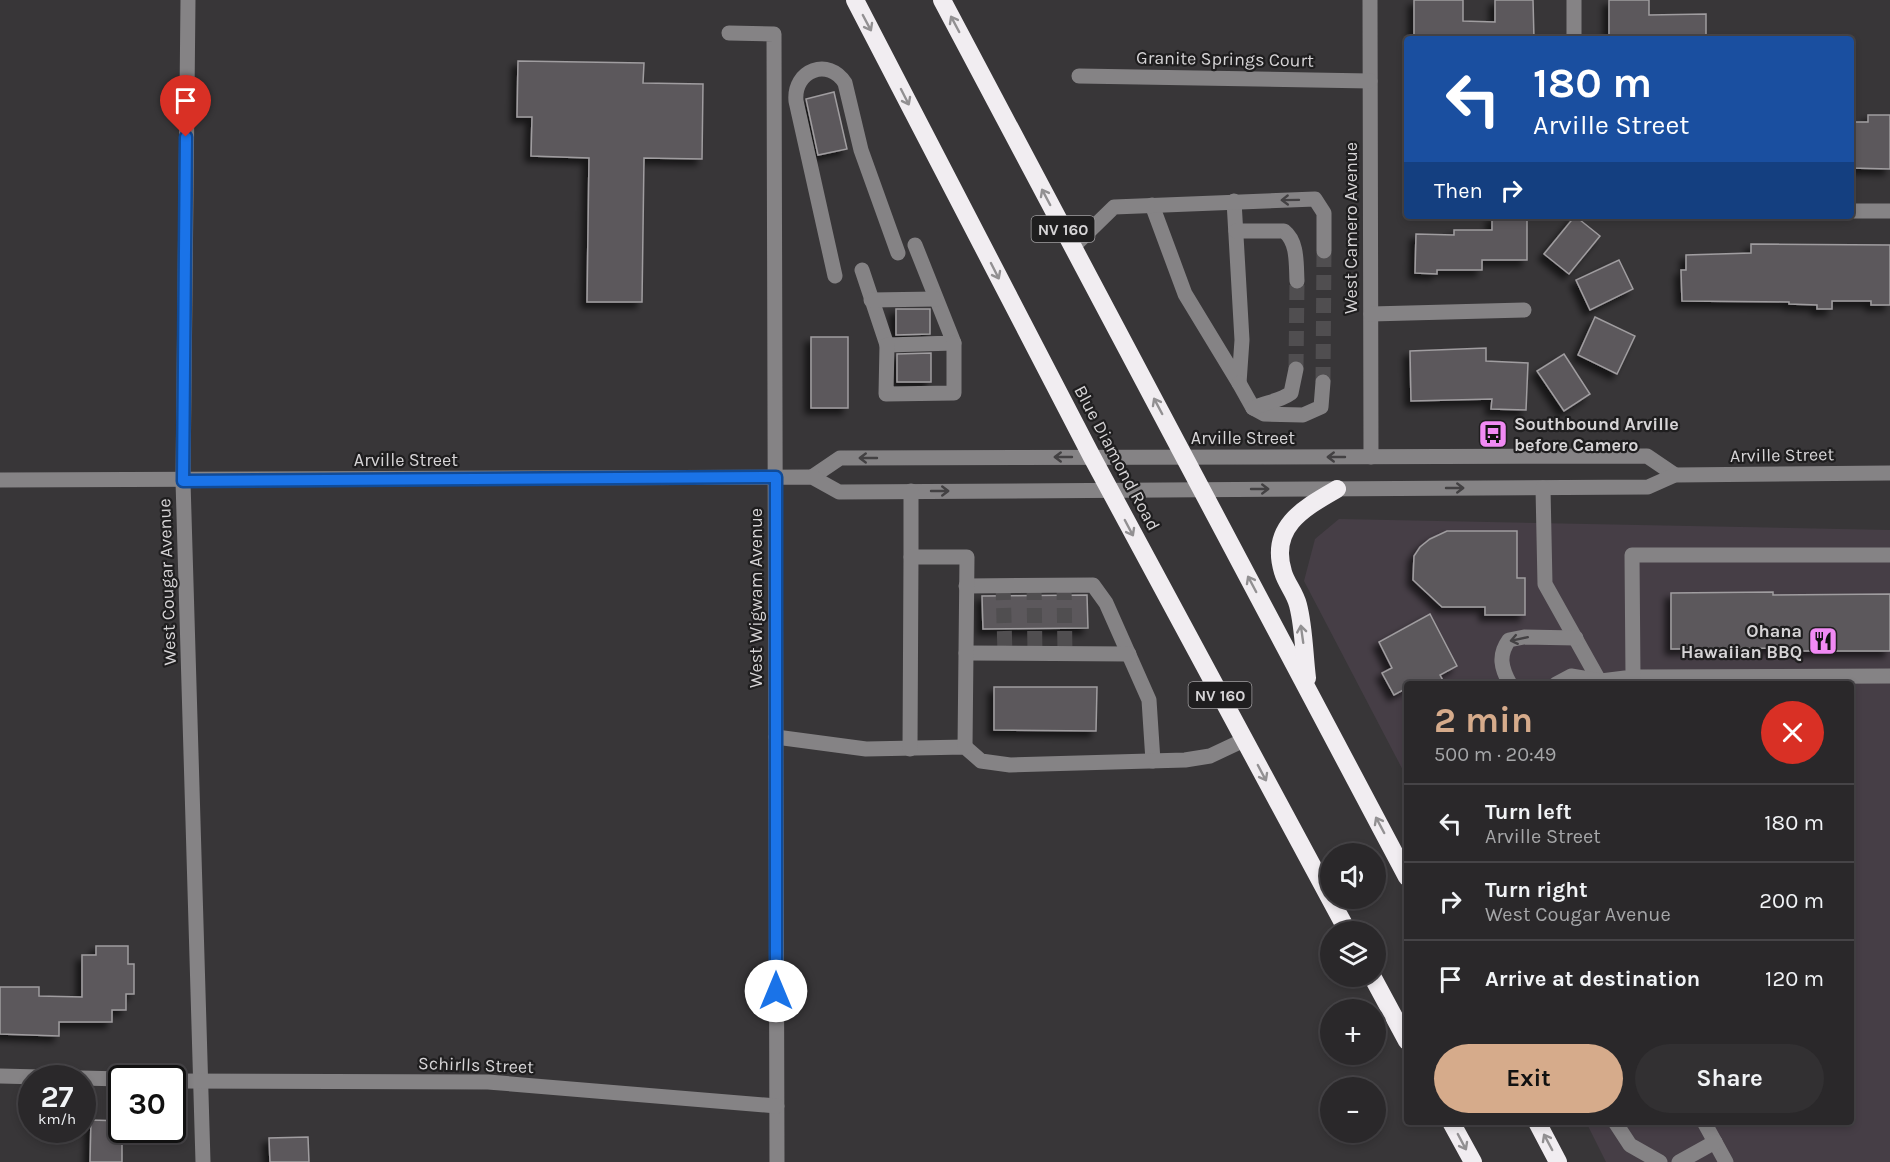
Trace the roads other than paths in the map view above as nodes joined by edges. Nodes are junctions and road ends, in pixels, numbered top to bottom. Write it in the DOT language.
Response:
graph roads {
  1 [pos="188,0"];
  2 [pos="855,0"];
  3 [pos="942,0"];
  4 [pos="1370,0"];
  5 [pos="1574,0"];
  6 [pos="729,33"];
  7 [pos="1575,36"];
  8 [pos="1079,76"];
  9 [pos="1370,81"];
  10 [pos="1234,201"];
  11 [pos="1152,205"];
  12 [pos="1890,211"];
  13 [pos="1854,212"];
  14 [pos="1236,231"];
  15 [pos="915,245"];
  16 [pos="1073,247"];
  17 [pos="1324,251"];
  18 [pos="898,253"];
  19 [pos="861,270"];
  20 [pos="835,276"];
  21 [pos="1297,281"];
  22 [pos="936,299"];
  23 [pos="871,300"];
  24 [pos="1524,309"];
  25 [pos="1371,314"];
  26 [pos="954,343"];
  27 [pos="887,345"];
  28 [pos="1296,369"];
  29 [pos="1239,382"];
  30 [pos="1323,382"];
  31 [pos="1253,408"];
  32 [pos="1371,457"];
  33 [pos="1092,458"];
  34 [pos="1185,458"];
  35 [pos="1890,473"];
  36 [pos="1675,475"];
  37 [pos="776,477"];
  38 [pos="812,477"];
  39 [pos="0,480"];
  40 [pos="183,481"];
  41 [pos="1543,488"];
  42 [pos="1337,489"];
  43 [pos="1110,490"];
  44 [pos="1202,490"];
  45 [pos="911,491"];
  46 [pos="1890,555"];
  47 [pos="911,557"];
  48 [pos="966,586"];
  49 [pos="1576,638"];
  50 [pos="966,653"];
  51 [pos="1129,654"];
  52 [pos="1890,676"];
  53 [pos="1633,677"];
  54 [pos="1508,681"];
  55 [pos="1562,681"];
  56 [pos="1596,681"];
  57 [pos="1600,681"];
  58 [pos="1607,681"];
  59 [pos="1309,692"];
  60 [pos="776,737"];
  61 [pos="1244,740"];
  62 [pos="965,747"];
  63 [pos="910,749"];
  64 [pos="1153,761"];
  65 [pos="1404,871"];
  66 [pos="1342,921"];
  67 [pos="1378,987"];
  68 [pos="1404,1035"];
  69 [pos="0,1076"];
  70 [pos="108,1079"];
  71 [pos="186,1081"];
  72 [pos="201,1081"];
  73 [pos="777,1106"];
  74 [pos="1453,1125"];
  75 [pos="1539,1125"];
  76 [pos="1617,1125"];
  77 [pos="1706,1125"];
  78 [pos="1715,1142"];
  79 [pos="203,1162"];
  80 [pos="777,1162"];
  81 [pos="1473,1162"];
  82 [pos="1558,1162"];
  83 [pos="1660,1162"];
  84 [pos="1679,1162"];
  85 [pos="1726,1162"];
  1 -- 40 [label="street, West Cougar Avenue"];
  2 -- 33 [label="highway, Blue Diamond Road / NV 160, one-way"];
  16 -- 3 [label="highway, NV 160, one-way"];
  4 -- 9 [label="street, West Camero Avenue"];
  5 -- 7 [label="street"];
  6 -- 37 [label="street, West Wigwam Avenue"];
  8 -- 9 [label="street, Granite Springs Court"];
  9 -- 25 [label="street, West Camero Avenue"];
  10 -- 11 [label="street"];
  10 -- 14 [label="street"];
  17 -- 10 [label="street, one-way"];
  11 -- 16 [label="street"];
  11 -- 29 [label="street"];
  12 -- 13 [label="street"];
  14 -- 21 [label="street"];
  14 -- 29 [label="street"];
  15 -- 22 [label="street"];
  34 -- 16 [label="highway, NV 160, one-way"];
  18 -- 20 [label="street"];
  19 -- 23 [label="street"];
  22 -- 23 [label="street"];
  22 -- 26 [label="street"];
  23 -- 27 [label="street"];
  24 -- 25 [label="street"];
  25 -- 32 [label="street, West Camero Avenue"];
  26 -- 27 [label="street"];
  26 -- 27 [label="street"];
  28 -- 31 [label="street"];
  29 -- 31 [label="street"];
  30 -- 31 [label="street"];
  32 -- 34 [label="street, Arville Street, one-way"];
  32 -- 36 [label="street, Arville Street"];
  33 -- 34 [label="street, Arville Street"];
  33 -- 38 [label="street, Arville Street, one-way"];
  33 -- 43 [label="highway, Blue Diamond Road / NV 160"];
  34 -- 44 [label="highway, NV 160"];
  35 -- 36 [label="street, Arville Street"];
  36 -- 41 [label="street, Arville Street"];
  37 -- 38 [label="street, Arville Street"];
  37 -- 40 [label="street, Arville Street"];
  37 -- 60 [label="street, West Wigwam Avenue"];
  38 -- 45 [label="street, Arville Street"];
  39 -- 40 [label="street, Arville Street"];
  40 -- 72 [label="street, West Cougar Avenue"];
  42 -- 41 [label="street, Arville Street, one-way"];
  41 -- 49 [label="street"];
  44 -- 42 [label="street, Arville Street, one-way"];
  59 -- 42 [label="highway, one-way"];
  43 -- 44 [label="street, Arville Street"];
  45 -- 43 [label="street, Arville Street, one-way"];
  43 -- 61 [label="highway, Blue Diamond Road / NV 160, one-way"];
  59 -- 44 [label="highway, NV 160, one-way"];
  45 -- 47 [label="street"];
  46 -- 53 [label="street"];
  47 -- 48 [label="street"];
  47 -- 63 [label="street"];
  48 -- 50 [label="street"];
  48 -- 51 [label="street"];
  49 -- 54 [label="street, one-way"];
  49 -- 57 [label="street"];
  50 -- 51 [label="street"];
  50 -- 62 [label="street"];
  51 -- 64 [label="street"];
  52 -- 53 [label="street"];
  53 -- 58 [label="street"];
  55 -- 56 [label="street"];
  65 -- 59 [label="highway, NV 160, one-way"];
  60 -- 63 [label="street"];
  60 -- 73 [label="street, West Wigwam Avenue"];
  61 -- 64 [label="street"];
  61 -- 66 [label="highway, Blue Diamond Road / NV 160, one-way"];
  62 -- 63 [label="street"];
  62 -- 64 [label="street"];
  67 -- 68 [label="highway"];
  69 -- 70 [label="street"];
  71 -- 72 [label="street, Schirlls Street"];
  72 -- 73 [label="street, Schirlls Street"];
  72 -- 79 [label="street, West Cougar Avenue"];
  73 -- 80 [label="street, West Wigwam Avenue"];
  74 -- 81 [label="highway, one-way"];
  82 -- 75 [label="highway, one-way"];
  76 -- 83 [label="street"];
  77 -- 78 [label="street"];
  78 -- 84 [label="street"];
  78 -- 85 [label="street"];
}
